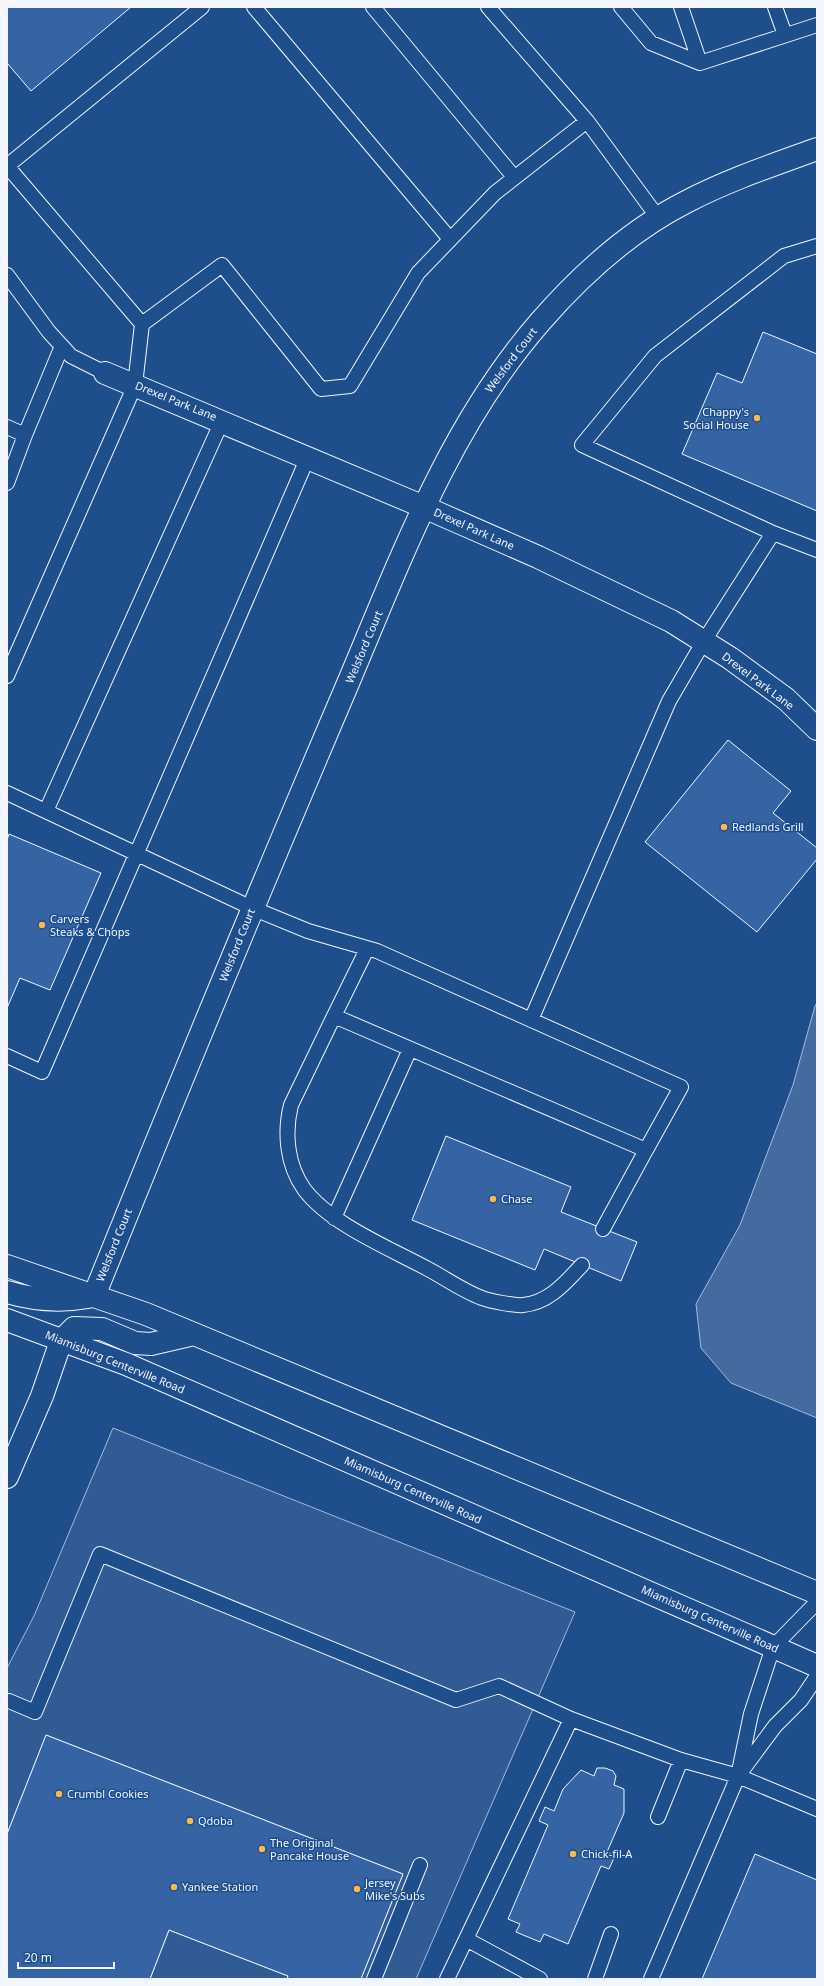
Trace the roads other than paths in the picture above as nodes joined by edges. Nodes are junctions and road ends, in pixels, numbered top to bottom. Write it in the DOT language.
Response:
graph roads {
  1 [pos="202,7"];
  2 [pos="254,7"];
  3 [pos="373,7"];
  4 [pos="488,7"];
  5 [pos="621,7"];
  6 [pos="681,7"];
  7 [pos="775,7"];
  8 [pos="817,25"];
  9 [pos="785,35"];
  10 [pos="700,63"];
  11 [pos="587,121"];
  12 [pos="817,149"];
  13 [pos="7,166"];
  14 [pos="514,177"];
  15 [pos="659,219"];
  16 [pos="450,239"];
  17 [pos="817,246"];
  18 [pos="7,275"];
  19 [pos="142,324"];
  20 [pos="62,346"];
  21 [pos="106,372"];
  22 [pos="135,385"];
  23 [pos="222,421"];
  24 [pos="7,427"];
  25 [pos="25,435"];
  26 [pos="308,457"];
  27 [pos="7,483"];
  28 [pos="424,507"];
  29 [pos="773,533"];
  30 [pos="817,550"];
  31 [pos="704,641"];
  32 [pos="7,676"];
  33 [pos="817,729"];
  34 [pos="7,793"];
  35 [pos="46,811"];
  36 [pos="136,854"];
  37 [pos="252,908"];
  38 [pos="367,949"];
  39 [pos="334,1016"];
  40 [pos="531,1020"];
  41 [pos="410,1049"];
  42 [pos="7,1056"];
  43 [pos="646,1150"];
  44 [pos="334,1218"];
  45 [pos="603,1229"];
  46 [pos="582,1265"];
  47 [pos="7,1266"];
  48 [pos="7,1292"];
  49 [pos="94,1296"];
  50 [pos="7,1320"];
  51 [pos="194,1334"];
  52 [pos="61,1341"];
  53 [pos="7,1477"];
  54 [pos="817,1593"];
  55 [pos="817,1602"];
  56 [pos="773,1647"];
  57 [pos="817,1666"];
  58 [pos="817,1676"];
  59 [pos="8,1702"];
  60 [pos="571,1719"];
  61 [pos="681,1760"];
  62 [pos="738,1776"];
  63 [pos="817,1809"];
  64 [pos="658,1818"];
  65 [pos="420,1865"];
  66 [pos="611,1934"];
  67 [pos="466,1940"];
  68 [pos="374,1979"];
  69 [pos="447,1979"];
  70 [pos="540,1979"];
  71 [pos="594,1979"];
  72 [pos="651,1979"];
  1 -- 13 [label="lane"];
  2 -- 16 [label="lane"];
  3 -- 14 [label="lane"];
  4 -- 11 [label="lane"];
  5 -- 10 [label="lane"];
  6 -- 10 [label="lane"];
  7 -- 9 [label="lane"];
  8 -- 9 [label="lane"];
  9 -- 10 [label="lane"];
  11 -- 14 [label="lane"];
  11 -- 15 [label="lane"];
  12 -- 15 [label="street, Welsford Court"];
  13 -- 19 [label="lane"];
  14 -- 16 [label="lane"];
  15 -- 28 [label="street, Welsford Court"];
  16 -- 19 [label="lane"];
  17 -- 29 [label="lane"];
  18 -- 20 [label="lane"];
  19 -- 22 [label="lane"];
  20 -- 21 [label="lane"];
  20 -- 25 [label="lane"];
  21 -- 22 [label="street, Drexel Park Lane"];
  22 -- 23 [label="street, Drexel Park Lane"];
  22 -- 32 [label="lane"];
  23 -- 26 [label="street, Drexel Park Lane"];
  23 -- 35 [label="lane"];
  24 -- 25 [label="lane"];
  25 -- 27 [label="lane"];
  26 -- 28 [label="street, Drexel Park Lane"];
  26 -- 36 [label="lane"];
  28 -- 31 [label="street, Drexel Park Lane"];
  28 -- 37 [label="street, Welsford Court"];
  29 -- 30 [label="lane"];
  29 -- 31 [label="lane"];
  31 -- 33 [label="street, Drexel Park Lane"];
  31 -- 40 [label="lane"];
  34 -- 35 [label="lane"];
  35 -- 36 [label="lane"];
  36 -- 37 [label="lane"];
  36 -- 42 [label="lane"];
  37 -- 38 [label="lane"];
  37 -- 49 [label="street, Welsford Court"];
  38 -- 39 [label="lane"];
  38 -- 40 [label="lane"];
  39 -- 41 [label="lane"];
  39 -- 44 [label="lane"];
  40 -- 43 [label="lane"];
  41 -- 43 [label="lane"];
  41 -- 44 [label="lane"];
  43 -- 45 [label="lane"];
  44 -- 46 [label="lane"];
  47 -- 49 [label="street"];
  48 -- 49 [label="street"];
  49 -- 51 [label="street"];
  50 -- 52 [label="street, Miamisburg Centerville Road"];
  51 -- 52 [label="street"];
  51 -- 54 [label="street"];
  52 -- 53 [label="street"];
  52 -- 56 [label="street, Miamisburg Centerville Road"];
  55 -- 56 [label="lane"];
  56 -- 57 [label="street, Miamisburg Centerville Road"];
  56 -- 62 [label="lane"];
  58 -- 62 [label="lane"];
  59 -- 60 [label="lane"];
  60 -- 61 [label="lane"];
  60 -- 67 [label="lane"];
  61 -- 62 [label="lane"];
  61 -- 64 [label="lane"];
  62 -- 63 [label="lane"];
  62 -- 72 [label="lane"];
  65 -- 68 [label="lane"];
  66 -- 71 [label="lane"];
  67 -- 69 [label="lane"];
  67 -- 70 [label="lane"];
}
